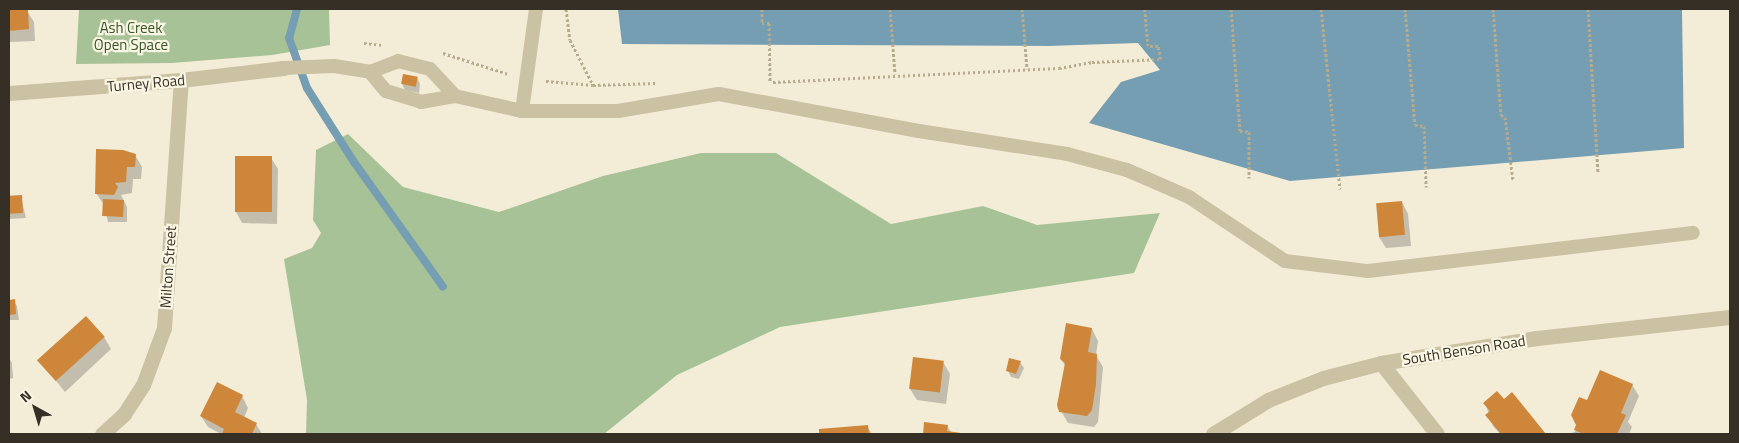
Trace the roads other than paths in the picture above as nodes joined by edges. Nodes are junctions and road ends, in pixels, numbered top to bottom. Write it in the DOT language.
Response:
graph roads {
  1 [pos="536,9"];
  2 [pos="288,67"];
  3 [pos="370,72"];
  4 [pos="181,80"];
  5 [pos="9,94"];
  6 [pos="454,96"];
  7 [pos="522,111"];
  8 [pos="1693,233"];
  9 [pos="1730,318"];
  10 [pos="1381,363"];
  11 [pos="102,434"];
  12 [pos="1213,434"];
  13 [pos="1437,434"];
  1 -- 7 [label="lane"];
  2 -- 3 [label="lane"];
  2 -- 4 [label="street, Turney Road"];
  3 -- 6 [label="lane"];
  3 -- 6 [label="lane"];
  4 -- 5 [label="street, Turney Road"];
  4 -- 11 [label="street, Milton Street"];
  6 -- 7 [label="lane"];
  7 -- 8 [label="lane"];
  9 -- 10 [label="street, South Benson Road"];
  10 -- 12 [label="street, South Benson Road"];
  10 -- 13 [label="street"];
}
